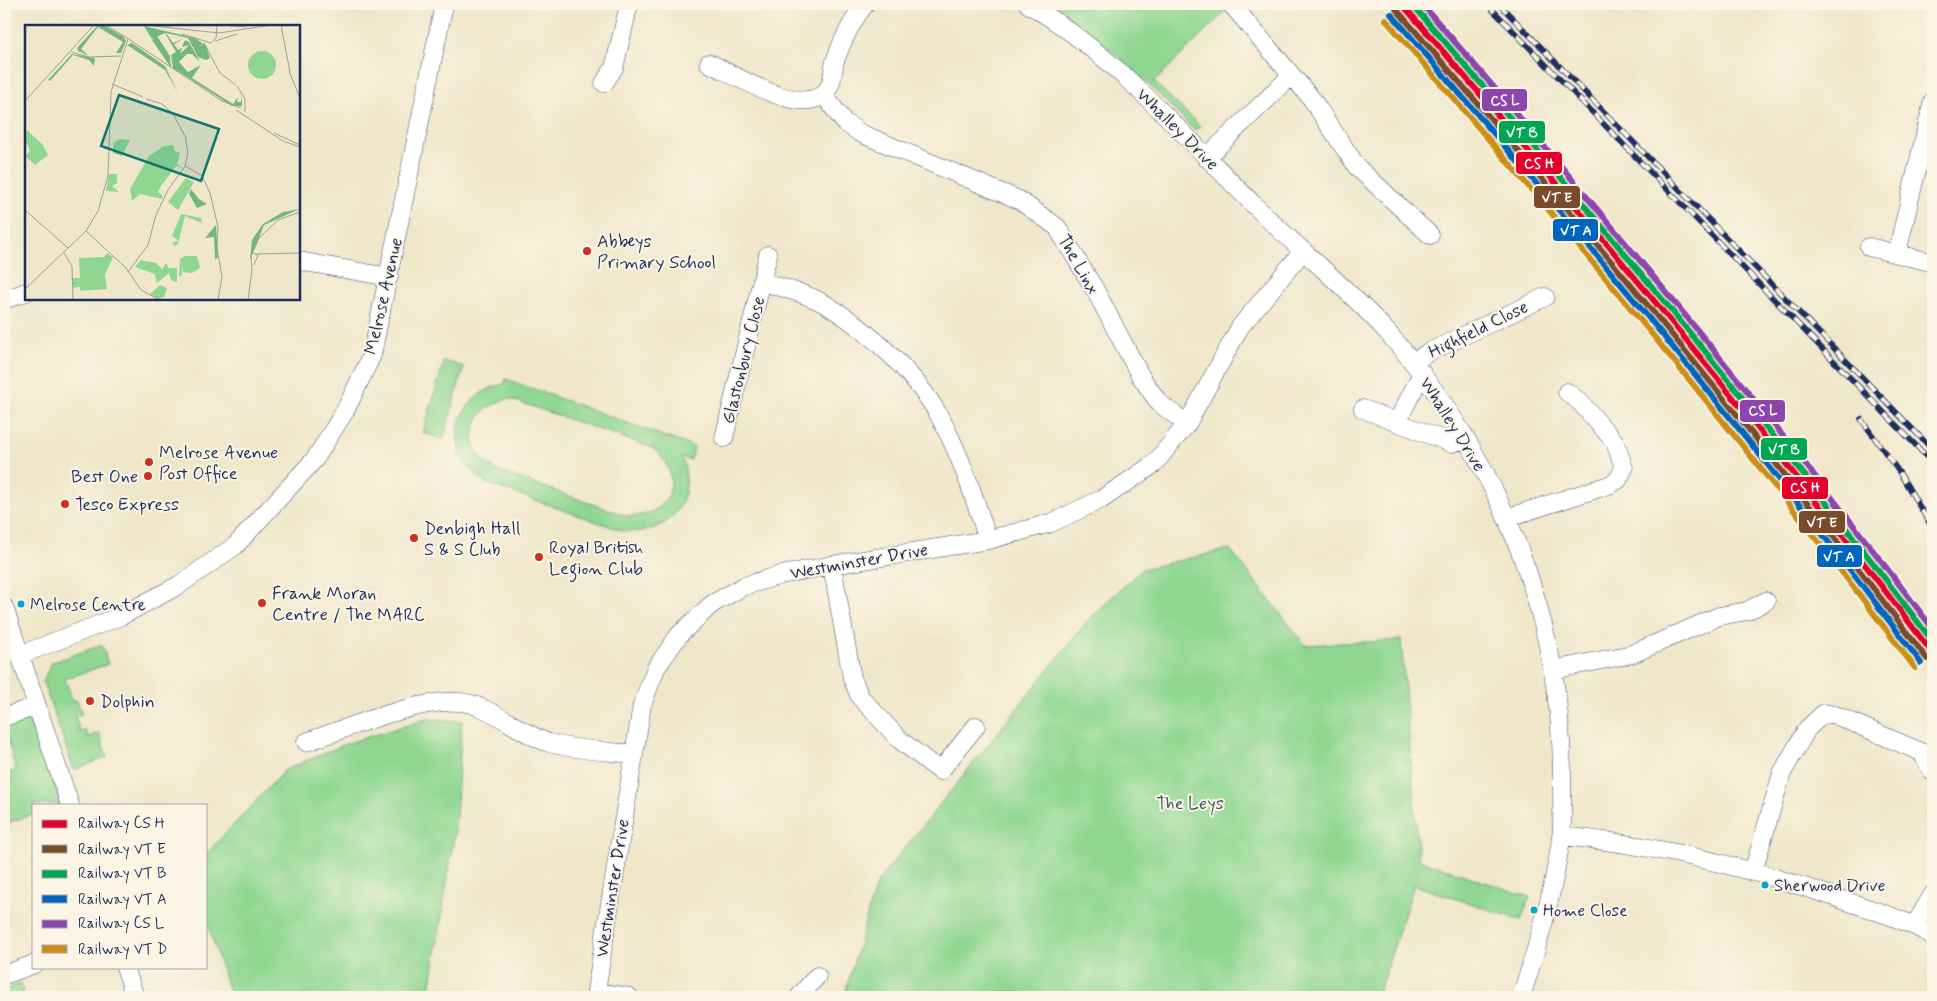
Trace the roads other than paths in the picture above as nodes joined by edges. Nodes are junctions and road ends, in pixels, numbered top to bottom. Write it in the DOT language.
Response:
graph roads {
  1 [pos="444,4"];
  2 [pos="629,4"];
  3 [pos="865,4"];
  4 [pos="1028,4"];
  5 [pos="1231,4"];
  6 [pos="709,62"];
  7 [pos="1290,76"];
  8 [pos="604,83"];
  9 [pos="824,95"];
  10 [pos="1933,101"];
  11 [pos="1206,158"];
  12 [pos="1431,234"];
  13 [pos="1870,247"];
  14 [pos="1303,251"];
  15 [pos="1897,253"];
  16 [pos="768,255"];
  17 [pos="300,260"];
  18 [pos="1926,261"];
  19 [pos="389,277"];
  20 [pos="762,282"];
  21 [pos="25,292"];
  22 [pos="1545,296"];
  23 [pos="4,300"];
  24 [pos="1418,368"];
  25 [pos="1566,392"];
  26 [pos="1363,409"];
  27 [pos="1397,422"];
  28 [pos="1187,424"];
  29 [pos="724,438"];
  30 [pos="1466,438"];
  31 [pos="1506,518"];
  32 [pos="988,540"];
  33 [pos="832,565"];
  34 [pos="1766,601"];
  35 [pos="4,607"];
  36 [pos="20,655"];
  37 [pos="1554,670"];
  38 [pos="37,706"];
  39 [pos="4,717"];
  40 [pos="976,726"];
  41 [pos="306,742"];
  42 [pos="632,754"];
  43 [pos="1933,772"];
  44 [pos="70,804"];
  45 [pos="1561,836"];
  46 [pos="1752,872"];
  47 [pos="1933,894"];
  48 [pos="1915,925"];
  49 [pos="1933,936"];
  50 [pos="32,965"];
  51 [pos="125,968"];
  52 [pos="4,974"];
  53 [pos="817,976"];
  54 [pos="596,994"];
  55 [pos="135,997"];
  56 [pos="629,997"];
  57 [pos="799,997"];
  58 [pos="1521,997"];
  1 -- 19 [label="street, Melrose Avenue"];
  2 -- 8 [label="street"];
  3 -- 9 [label="street"];
  4 -- 11 [label="street, Whalley Drive"];
  5 -- 7 [label="street"];
  6 -- 9 [label="street"];
  7 -- 11 [label="street"];
  7 -- 12 [label="street"];
  9 -- 28 [label="street, The Linx"];
  10 -- 15 [label="street"];
  11 -- 14 [label="street, Whalley Drive"];
  13 -- 15 [label="street"];
  14 -- 24 [label="street, Whalley Drive"];
  14 -- 28 [label="street, Westminster Drive"];
  15 -- 18 [label="street"];
  16 -- 20 [label="street, Glastonbury Close"];
  17 -- 19 [label="street"];
  19 -- 36 [label="street, Melrose Avenue"];
  20 -- 29 [label="street, Glastonbury Close"];
  20 -- 32 [label="street, Glastonbury Close"];
  21 -- 23 [label="street"];
  22 -- 24 [label="street, Highfield Close"];
  24 -- 27 [label="street"];
  24 -- 30 [label="street, Whalley Drive"];
  25 -- 31 [label="street"];
  26 -- 27 [label="street"];
  27 -- 30 [label="street"];
  28 -- 32 [label="street, Westminster Drive"];
  30 -- 31 [label="street, Whalley Drive"];
  31 -- 37 [label="street, Whalley Drive"];
  32 -- 33 [label="street, Westminster Drive"];
  33 -- 40 [label="street"];
  33 -- 42 [label="street, Westminster Drive"];
  34 -- 37 [label="street"];
  35 -- 36 [label="street"];
  36 -- 38 [label="street"];
  37 -- 45 [label="street, Whalley Drive"];
  38 -- 39 [label="street"];
  38 -- 44 [label="street"];
  41 -- 42 [label="street"];
  42 -- 54 [label="street, Westminster Drive"];
  43 -- 46 [label="street"];
  45 -- 46 [label="street"];
  45 -- 58 [label="street, Whalley Drive"];
  46 -- 48 [label="street"];
  47 -- 48 [label="street"];
  48 -- 49 [label="street"];
  50 -- 52 [label="street"];
  51 -- 55 [label="street"];
  53 -- 57 [label="street"];
  54 -- 56 [label="street"];
}
